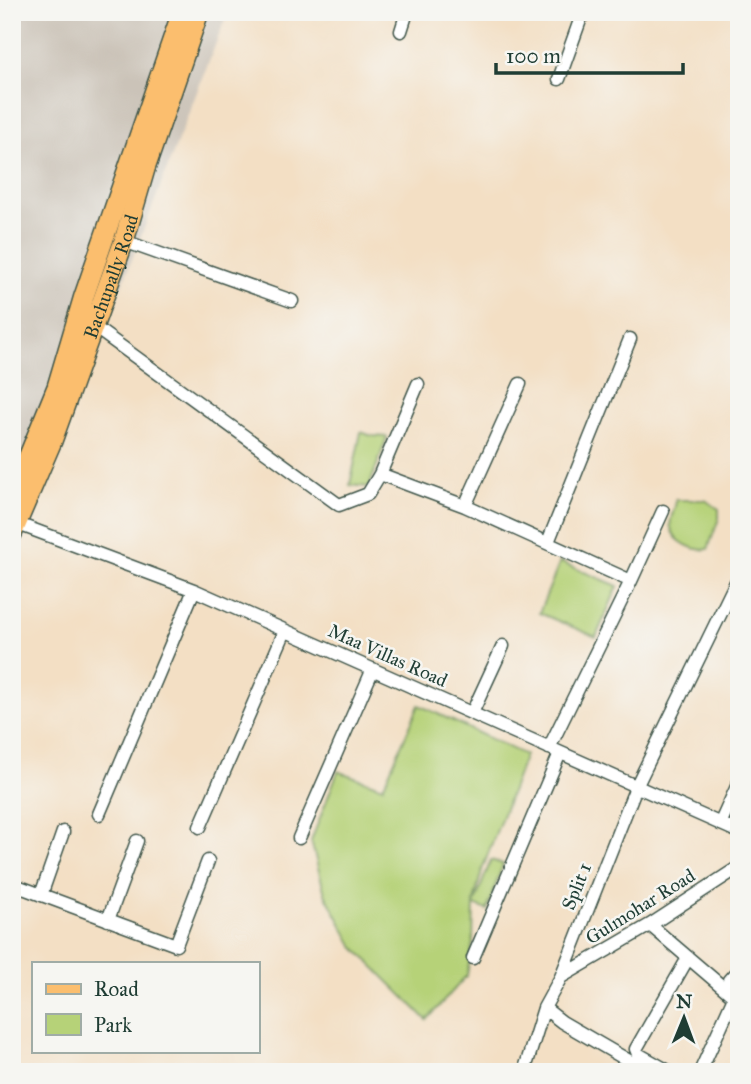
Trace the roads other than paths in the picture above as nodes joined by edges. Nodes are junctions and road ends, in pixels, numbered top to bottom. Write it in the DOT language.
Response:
graph roads {
  1 [pos="182,12"];
  2 [pos="199,12"];
  3 [pos="407,12"];
  4 [pos="583,12"];
  5 [pos="401,31"];
  6 [pos="558,79"];
  7 [pos="124,241"];
  8 [pos="292,301"];
  9 [pos="93,326"];
  10 [pos="630,339"];
  11 [pos="418,384"];
  12 [pos="520,384"];
  13 [pos="380,474"];
  14 [pos="12,497"];
  15 [pos="465,506"];
  16 [pos="663,511"];
  17 [pos="15,529"];
  18 [pos="548,542"];
  19 [pos="739,576"];
  20 [pos="631,581"];
  21 [pos="194,590"];
  22 [pos="285,631"];
  23 [pos="503,646"];
  24 [pos="373,669"];
  25 [pos="472,713"];
  26 [pos="555,750"];
  27 [pos="639,782"];
  28 [pos="739,782"];
  29 [pos="99,814"];
  30 [pos="720,824"];
  31 [pos="200,827"];
  32 [pos="64,832"];
  33 [pos="739,832"];
  34 [pos="299,838"];
  35 [pos="137,841"];
  36 [pos="208,861"];
  37 [pos="739,867"];
  38 [pos="12,884"];
  39 [pos="41,895"];
  40 [pos="108,920"];
  41 [pos="650,925"];
  42 [pos="473,958"];
  43 [pos="688,958"];
  44 [pos="739,969"];
  45 [pos="561,977"];
  46 [pos="729,980"];
  47 [pos="736,999"];
  48 [pos="544,1008"];
  49 [pos="642,1070"];
  50 [pos="524,1072"];
  51 [pos="670,1072"];
  52 [pos="700,1072"];
  1 -- 14 [label="main road, Bachupally Road"];
  2 -- 7 [label="main road, Bachupally Road"];
  3 -- 5 [label="street"];
  4 -- 6 [label="street"];
  7 -- 8 [label="street"];
  7 -- 9 [label="main road, Bachupally Road"];
  9 -- 13 [label="street"];
  9 -- 17 [label="main road, Bachupally Road"];
  10 -- 18 [label="street"];
  11 -- 13 [label="street"];
  12 -- 15 [label="street"];
  13 -- 15 [label="street"];
  15 -- 18 [label="street"];
  16 -- 20 [label="street"];
  17 -- 21 [label="street, Maa Villas Road"];
  18 -- 20 [label="street"];
  19 -- 27 [label="street, Split 1"];
  20 -- 26 [label="street"];
  21 -- 22 [label="street, Maa Villas Road"];
  21 -- 29 [label="street"];
  22 -- 24 [label="street, Maa Villas Road"];
  22 -- 31 [label="street"];
  23 -- 25 [label="street"];
  24 -- 25 [label="street, Maa Villas Road"];
  24 -- 34 [label="street"];
  25 -- 26 [label="street, Maa Villas Road"];
  26 -- 27 [label="street, Maa Villas Road"];
  26 -- 42 [label="street"];
  27 -- 30 [label="street, Maa Villas Road"];
  27 -- 45 [label="street, Split 1"];
  28 -- 30 [label="street"];
  30 -- 33 [label="street, Maa Villas Road"];
  32 -- 39 [label="street"];
  35 -- 40 [label="street"];
  36 -- 40 [label="street"];
  37 -- 41 [label="street, Gulmohar Road"];
  38 -- 39 [label="street"];
  39 -- 40 [label="street"];
  41 -- 43 [label="street"];
  41 -- 45 [label="street, Gulmohar Road"];
  43 -- 47 [label="street"];
  43 -- 51 [label="street"];
  44 -- 46 [label="street"];
  45 -- 48 [label="street, Split 1"];
  47 -- 52 [label="street"];
  48 -- 49 [label="street"];
  48 -- 50 [label="street, Split 1"];
}
